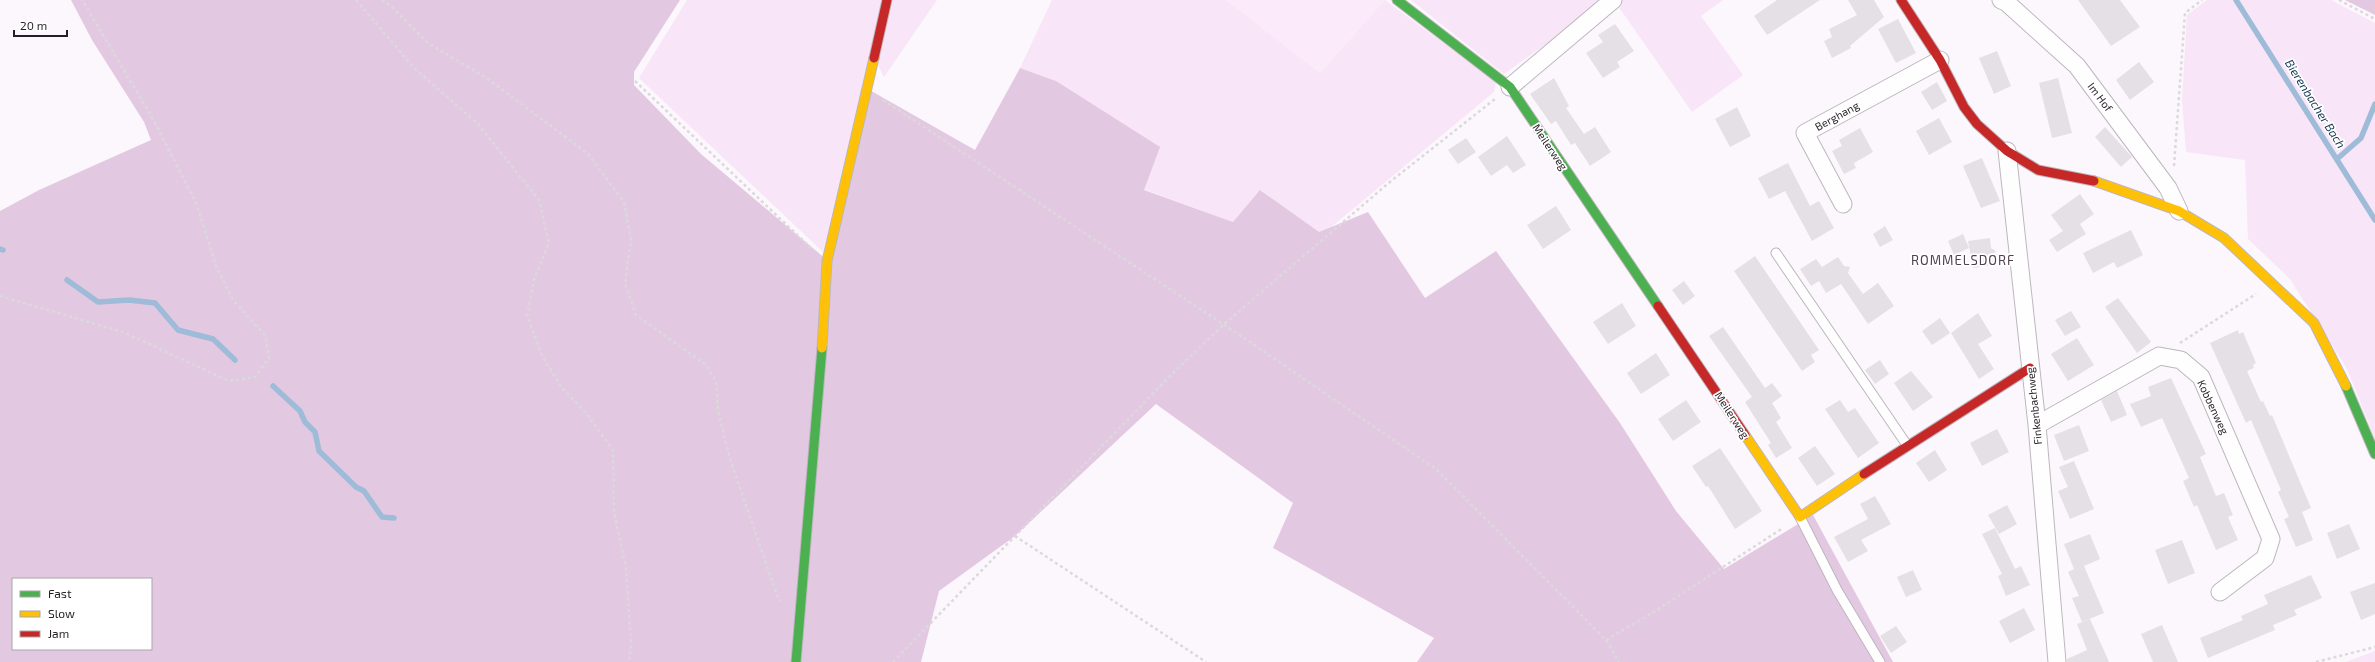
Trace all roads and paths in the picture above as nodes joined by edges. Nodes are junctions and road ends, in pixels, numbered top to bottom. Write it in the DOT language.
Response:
graph roads {
  1 [pos="82,0"];
  2 [pos="356,0"];
  3 [pos="382,0"];
  4 [pos="887,0"];
  5 [pos="1397,0"];
  6 [pos="1613,0"];
  7 [pos="1901,0"];
  8 [pos="2001,0"];
  9 [pos="2202,0"];
  10 [pos="2339,0"];
  11 [pos="2375,19"];
  12 [pos="1940,60"];
  13 [pos="635,81"];
  14 [pos="1510,87"];
  15 [pos="866,88"];
  16 [pos="2007,151"];
  17 [pos="2168,188"];
  18 [pos="1843,204"];
  19 [pos="2179,211"];
  20 [pos="1776,253"];
  21 [pos="827,264"];
  22 [pos="2274,282"];
  23 [pos="0,296"];
  24 [pos="1223,325"];
  25 [pos="2159,356"];
  26 [pos="2030,368"];
  27 [pos="2038,425"];
  28 [pos="1907,445"];
  29 [pos="2375,454"];
  30 [pos="1800,517"];
  31 [pos="1015,536"];
  32 [pos="2220,592"];
  33 [pos="799,626"];
  34 [pos="1606,640"];
  35 [pos="2375,647"];
  36 [pos="629,662"];
  37 [pos="796,662"];
  38 [pos="894,662"];
  39 [pos="1206,662"];
  40 [pos="1619,662"];
  41 [pos="1880,662"];
  42 [pos="2057,662"];
  43 [pos="2316,662"];
  1 -- 23 [label="path"];
  2 -- 36 [label="path"];
  3 -- 33 [label="path"];
  4 -- 15 [label="street"];
  5 -- 14 [label="street, Meilerweg"];
  6 -- 14 [label="street"];
  7 -- 12 [label="street"];
  8 -- 17 [label="street, Im Hof"];
  9 -- 17 [label="path"];
  10 -- 11 [label="path"];
  12 -- 16 [label="street"];
  12 -- 18 [label="street, Berghang"];
  13 -- 21 [label="path"];
  14 -- 24 [label="path"];
  14 -- 30 [label="street, Meilerweg"];
  15 -- 21 [label="street"];
  15 -- 24 [label="path"];
  16 -- 19 [label="street"];
  16 -- 26 [label="street, Finkenbachweg"];
  17 -- 19 [label="street, Im Hof"];
  19 -- 22 [label="street"];
  20 -- 28 [label="lane"];
  21 -- 33 [label="street"];
  22 -- 25 [label="path"];
  22 -- 29 [label="street"];
  24 -- 31 [label="path"];
  24 -- 34 [label="path"];
  25 -- 27 [label="street"];
  25 -- 32 [label="street, Kobbenweg"];
  26 -- 27 [label="street, Finkenbachweg"];
  26 -- 28 [label="street"];
  27 -- 42 [label="street, Finkenbachweg"];
  28 -- 30 [label="street"];
  30 -- 34 [label="path"];
  30 -- 41 [label="lane"];
  31 -- 38 [label="path"];
  31 -- 39 [label="path"];
  33 -- 37 [label="street"];
  34 -- 40 [label="path"];
  35 -- 43 [label="path"];
}
